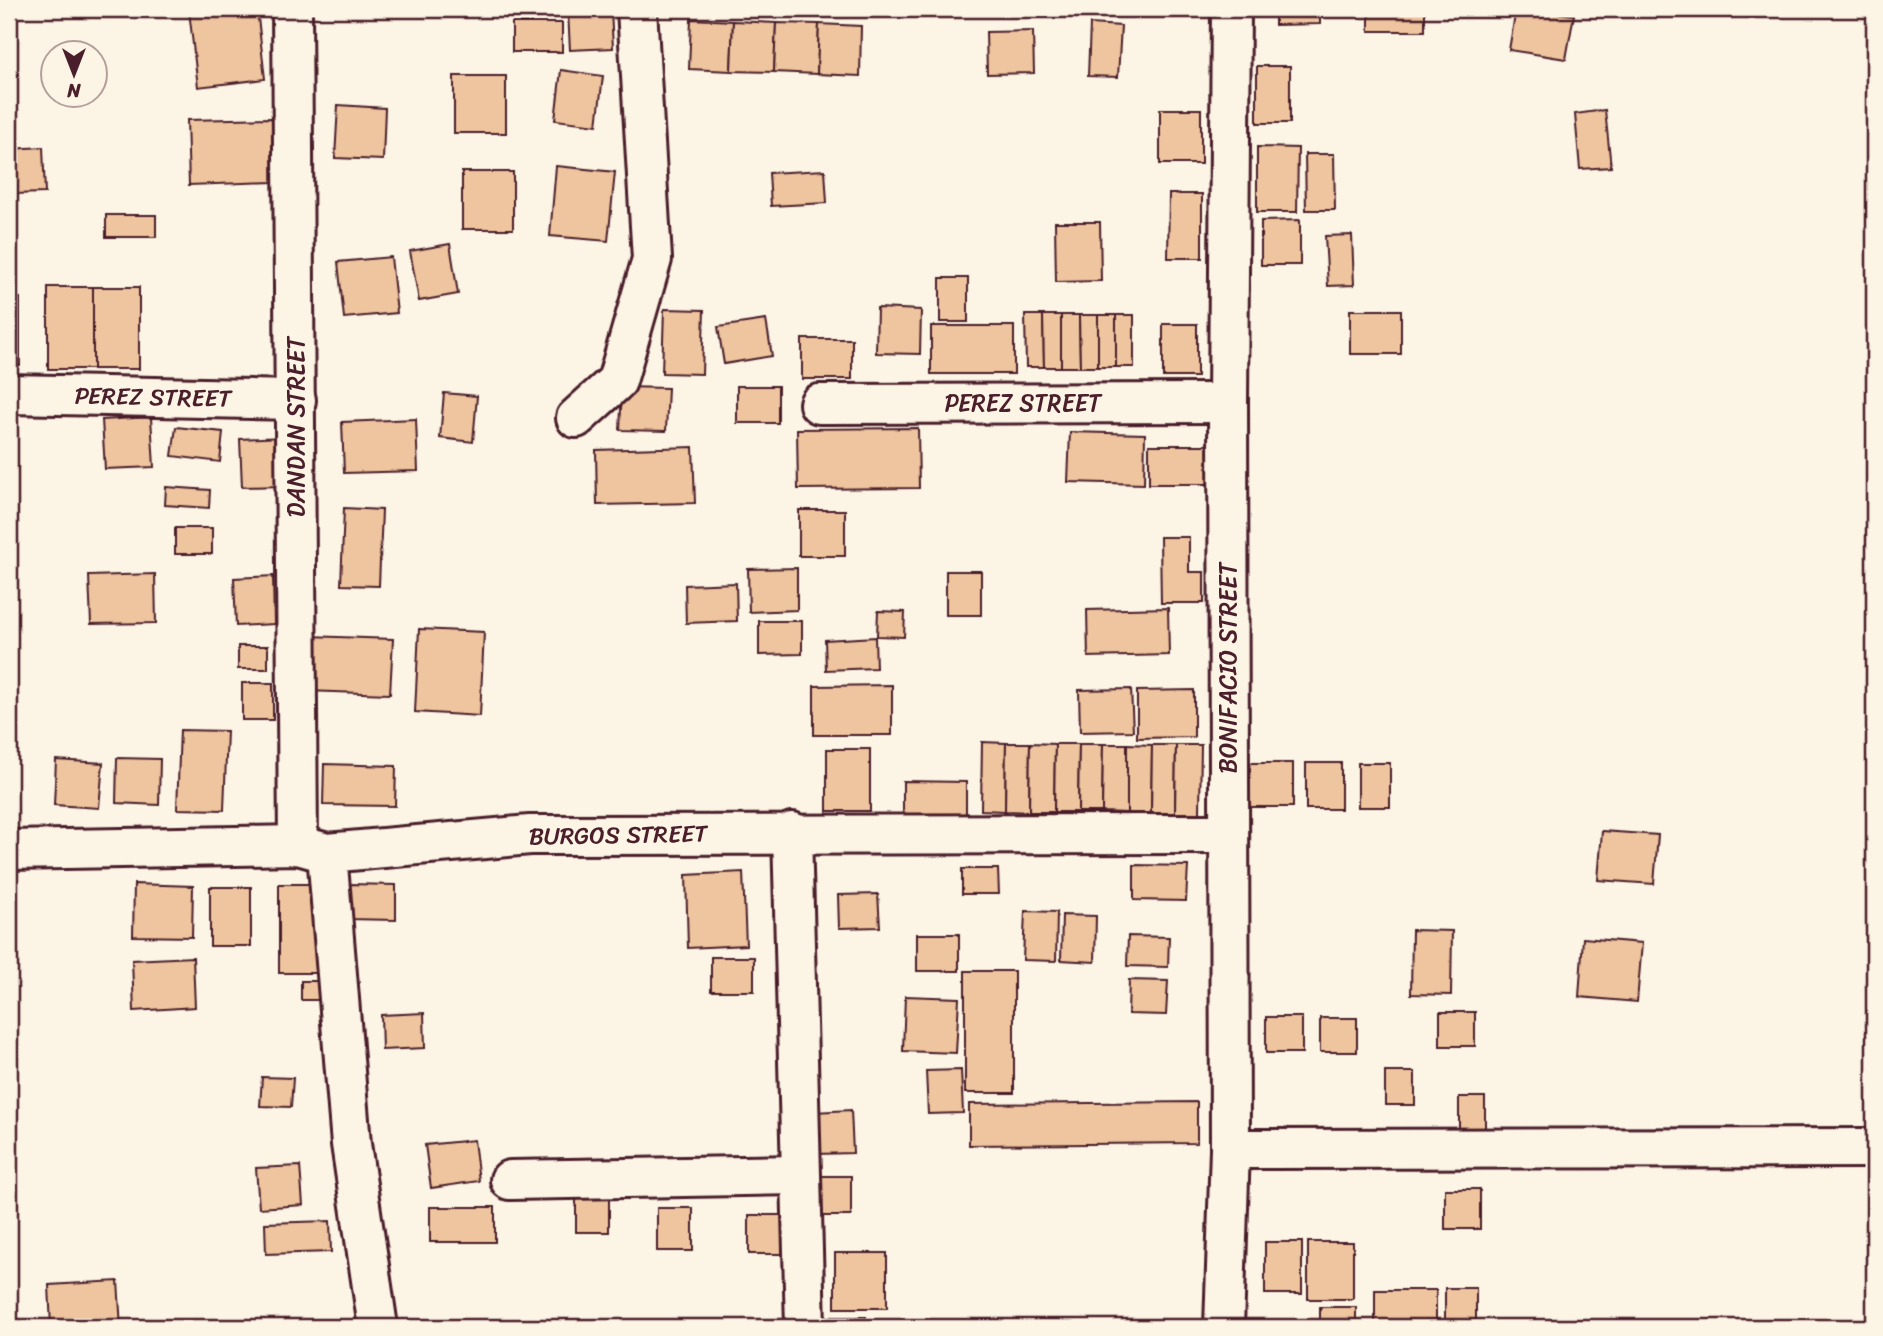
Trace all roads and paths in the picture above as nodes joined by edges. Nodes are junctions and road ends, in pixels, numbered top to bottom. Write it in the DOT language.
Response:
graph roads {
  1 [pos="292,9"];
  2 [pos="637,9"];
  3 [pos="1231,9"];
  4 [pos="9,394"];
  5 [pos="296,400"];
  6 [pos="1228,403"];
  7 [pos="819,404"];
  8 [pos="576,418"];
  9 [pos="792,832"];
  10 [pos="1229,834"];
  11 [pos="312,849"];
  12 [pos="9,850"];
  13 [pos="1874,1148"];
  14 [pos="1230,1149"];
  15 [pos="800,1175"];
  16 [pos="510,1180"];
  17 [pos="378,1327"];
  18 [pos="806,1327"];
  19 [pos="1224,1327"];
  1 -- 5 [label="street, DANDAN STREET"];
  2 -- 8 [label="street"];
  3 -- 6 [label="street, BONIFACIO STREET"];
  4 -- 5 [label="street, PEREZ STREET"];
  5 -- 11 [label="street, DANDAN STREET"];
  6 -- 7 [label="street, PEREZ STREET"];
  6 -- 10 [label="street, BONIFACIO STREET"];
  9 -- 10 [label="street, BURGOS STREET"];
  9 -- 11 [label="street, BURGOS STREET"];
  9 -- 15 [label="street"];
  10 -- 14 [label="street, BONIFACIO STREET"];
  11 -- 12 [label="street, BURGOS STREET"];
  11 -- 17 [label="street, DANDAN STREET"];
  13 -- 14 [label="street"];
  14 -- 19 [label="street, BONIFACIO STREET"];
  15 -- 16 [label="street"];
  15 -- 18 [label="street"];
}
